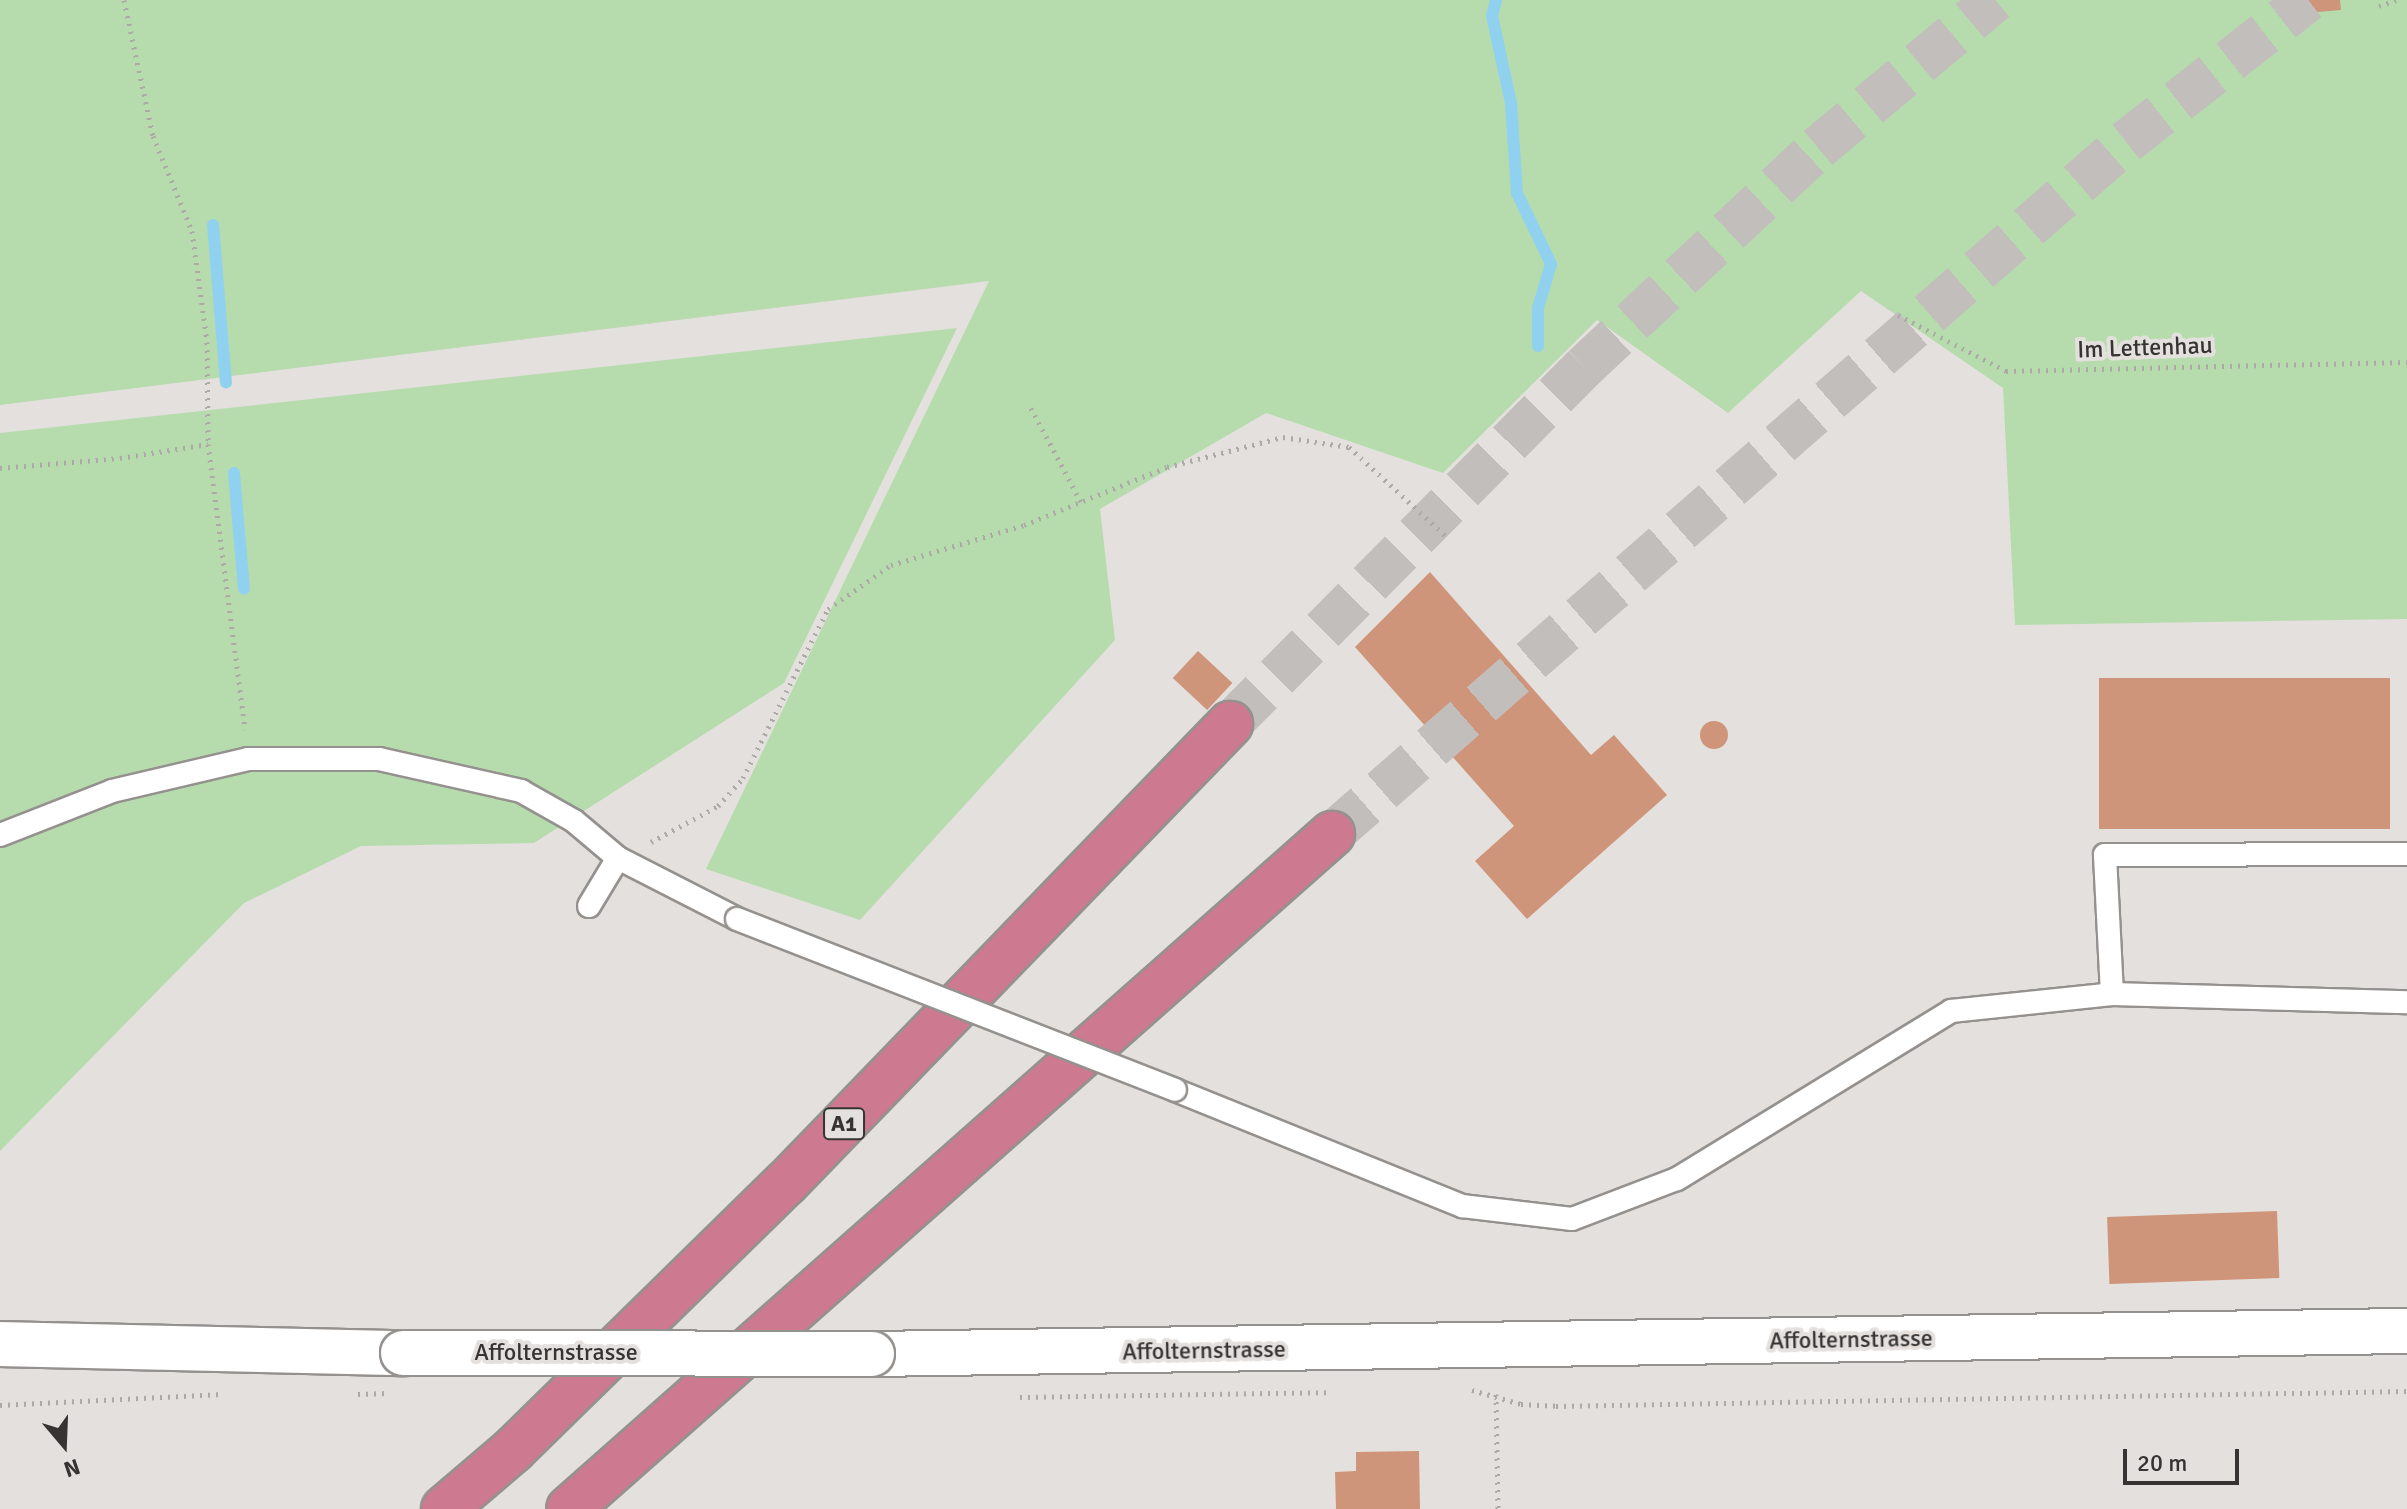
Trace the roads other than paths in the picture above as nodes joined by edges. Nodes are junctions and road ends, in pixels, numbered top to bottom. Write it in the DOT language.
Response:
graph roads {
  1 [pos="1230,724"];
  2 [pos="1332,834"];
  3 [pos="0,835"];
  4 [pos="2407,854"];
  5 [pos="618,858"];
  6 [pos="589,906"];
  7 [pos="2112,994"];
  8 [pos="2407,1002"];
  9 [pos="2407,1331"];
  10 [pos="0,1344"];
  11 [pos="444,1509"];
  12 [pos="569,1509"];
  1 -- 11 [label="highway, A1"];
  2 -- 12 [label="highway"];
  3 -- 5 [label="lane"];
  4 -- 7 [label="lane"];
  5 -- 6 [label="lane"];
  5 -- 7 [label="lane, bridge"];
  7 -- 8 [label="lane"];
  9 -- 10 [label="street, Affolternstrasse, bridge"];
}
